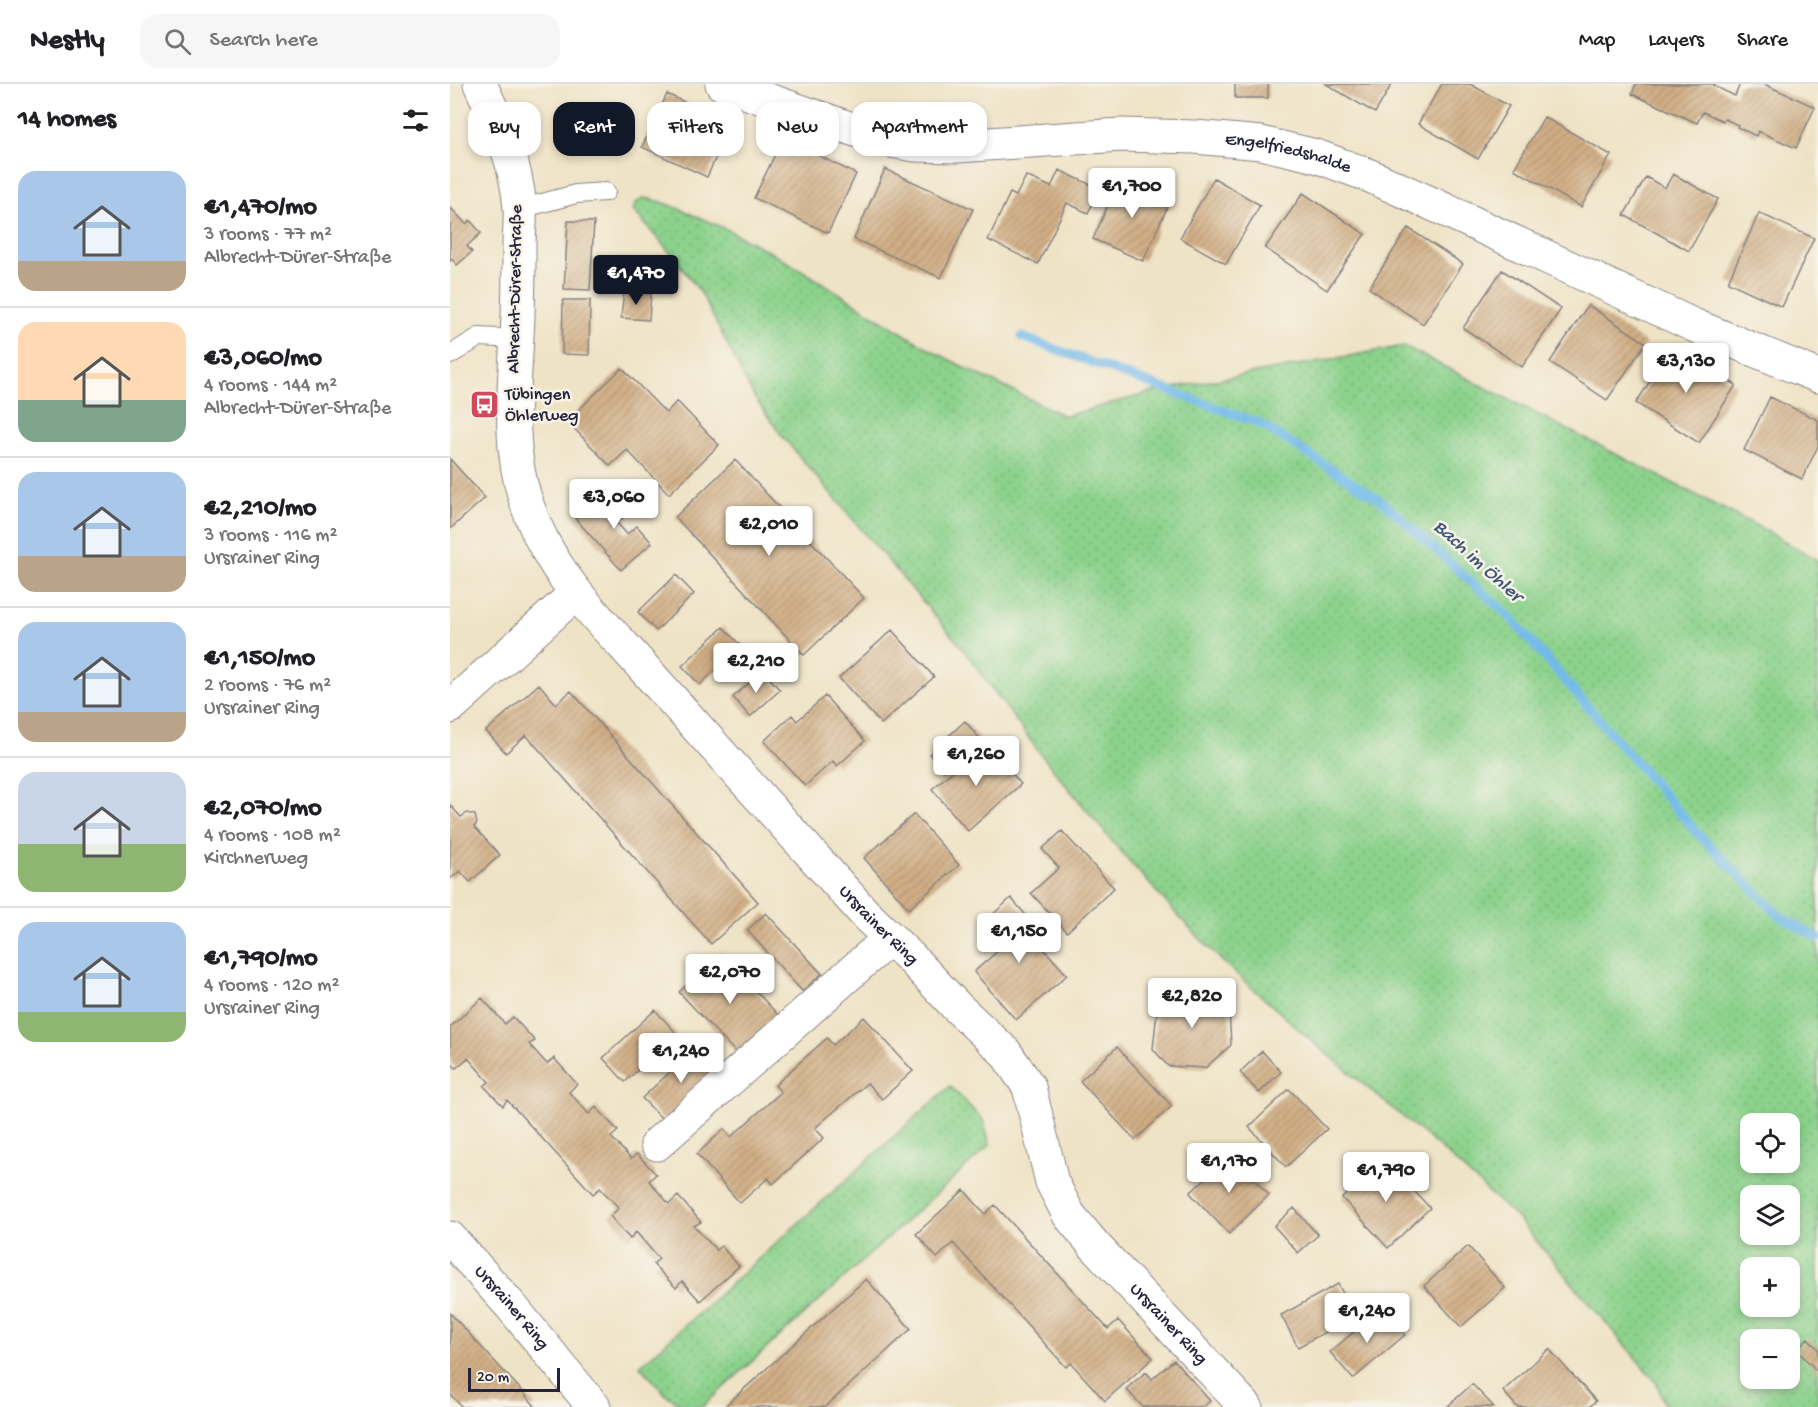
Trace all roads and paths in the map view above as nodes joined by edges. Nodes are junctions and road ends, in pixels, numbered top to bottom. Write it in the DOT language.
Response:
graph roads {
  1 [pos="480,84"];
  2 [pos="722,84"];
  3 [pos="606,192"];
  4 [pos="520,209"];
  5 [pos="517,339"];
  6 [pos="450,355"];
  7 [pos="1818,376"];
  8 [pos="575,594"];
  9 [pos="450,707"];
  10 [pos="890,938"];
  11 [pos="657,1144"];
  12 [pos="450,1238"];
  13 [pos="1240,1405"];
  14 [pos="594,1407"];
  1 -- 4 [label="street, Albrecht-Dürer-Straße"];
  2 -- 7 [label="street, Engelfriedshalde"];
  3 -- 4 [label="lane"];
  4 -- 5 [label="street, Albrecht-Dürer-Straße"];
  5 -- 6 [label="lane"];
  5 -- 8 [label="street, Albrecht-Dürer-Straße"];
  8 -- 9 [label="street"];
  8 -- 10 [label="street, Ursrainer Ring"];
  10 -- 11 [label="street"];
  10 -- 13 [label="street, Ursrainer Ring"];
  12 -- 14 [label="street, Ursrainer Ring"];
}
